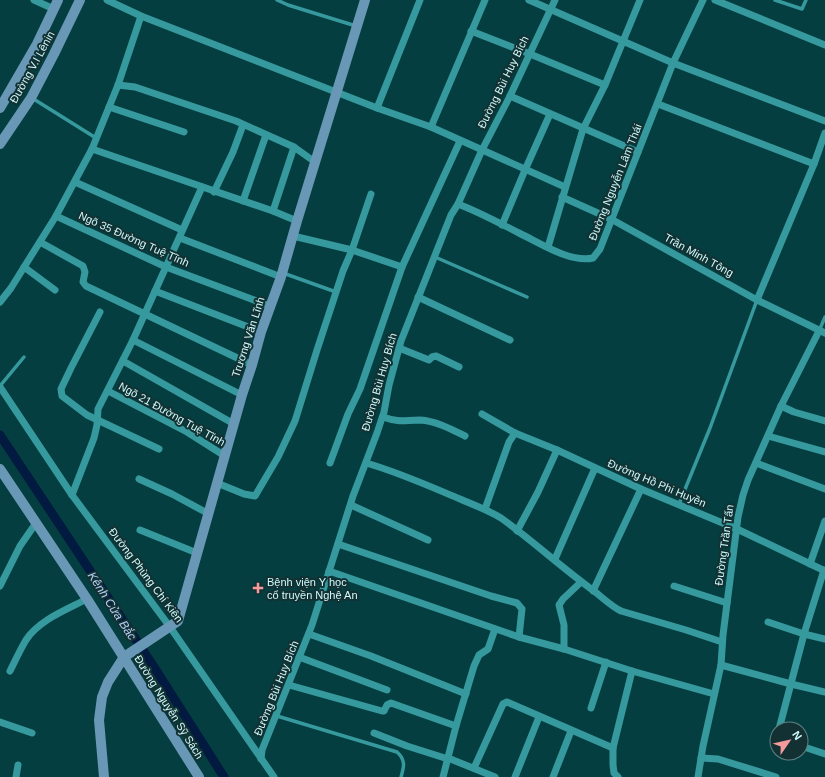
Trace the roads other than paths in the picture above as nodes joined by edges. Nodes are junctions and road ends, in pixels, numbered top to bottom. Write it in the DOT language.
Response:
graph roads {
  1 [pos="34,0"];
  2 [pos="80,0"];
  3 [pos="107,0"];
  4 [pos="277,0"];
  5 [pos="365,0"];
  6 [pos="420,0"];
  7 [pos="485,0"];
  8 [pos="529,0"];
  9 [pos="555,0"];
  10 [pos="640,0"];
  11 [pos="703,0"];
  12 [pos="714,0"];
  13 [pos="775,0"];
  14 [pos="806,0"];
  15 [pos="56,5"];
  16 [pos="550,9"];
  17 [pos="141,16"];
  18 [pos="357,26"];
  19 [pos="471,31"];
  20 [pos="623,40"];
  21 [pos="825,45"];
  22 [pos="530,54"];
  23 [pos="673,63"];
  24 [pos="118,85"];
  25 [pos="605,85"];
  26 [pos="337,91"];
  27 [pos="510,96"];
  28 [pos="31,98"];
  29 [pos="658,104"];
  30 [pos="109,107"];
  31 [pos="0,108"];
  32 [pos="377,108"];
  33 [pos="550,114"];
  34 [pos="825,121"];
  35 [pos="243,125"];
  36 [pos="431,128"];
  37 [pos="583,129"];
  38 [pos="184,132"];
  39 [pos="825,133"];
  40 [pos="266,135"];
  41 [pos="96,138"];
  42 [pos="460,141"];
  43 [pos="0,144"];
  44 [pos="294,147"];
  45 [pos="92,149"];
  46 [pos="482,150"];
  47 [pos="638,152"];
  48 [pos="315,162"];
  49 [pos="814,164"];
  50 [pos="525,170"];
  51 [pos="75,182"];
  52 [pos="565,186"];
  53 [pos="202,187"];
  54 [pos="214,192"];
  55 [pos="371,194"];
  56 [pos="562,197"];
  57 [pos="243,201"];
  58 [pos="458,204"];
  59 [pos="274,211"];
  60 [pos="56,216"];
  61 [pos="611,219"];
  62 [pos="296,221"];
  63 [pos="502,225"];
  64 [pos="182,230"];
  65 [pos="293,236"];
  66 [pos="180,238"];
  67 [pos="40,242"];
  68 [pos="548,248"];
  69 [pos="352,250"];
  70 [pos="434,256"];
  71 [pos="24,267"];
  72 [pos="166,267"];
  73 [pos="402,267"];
  74 [pos="281,275"];
  75 [pos="55,290"];
  76 [pos="155,291"];
  77 [pos="336,292"];
  78 [pos="418,297"];
  79 [pos="527,297"];
  80 [pos="757,300"];
  81 [pos="0,302"];
  82 [pos="270,306"];
  83 [pos="100,312"];
  84 [pos="145,314"];
  85 [pos="825,317"];
  86 [pos="261,332"];
  87 [pos="822,332"];
  88 [pos="133,340"];
  89 [pos="510,340"];
  90 [pos="399,348"];
  91 [pos="24,357"];
  92 [pos="123,361"];
  93 [pos="252,365"];
  94 [pos="459,367"];
  95 [pos="0,386"];
  96 [pos="108,391"];
  97 [pos="242,395"];
  98 [pos="782,406"];
  99 [pos="482,414"];
  100 [pos="383,417"];
  101 [pos="97,420"];
  102 [pos="825,422"];
  103 [pos="234,424"];
  104 [pos="515,432"];
  105 [pos="465,436"];
  106 [pos="768,436"];
  107 [pos="158,449"];
  108 [pos="557,450"];
  109 [pos="825,452"];
  110 [pos="225,456"];
  111 [pos="330,463"];
  112 [pos="366,463"];
  113 [pos="756,463"];
  114 [pos="595,468"];
  115 [pos="0,470"];
  116 [pos="139,479"];
  117 [pos="217,484"];
  118 [pos="641,489"];
  119 [pos="825,489"];
  120 [pos="72,495"];
  121 [pos="679,504"];
  122 [pos="351,505"];
  123 [pos="485,509"];
  124 [pos="208,514"];
  125 [pos="825,521"];
  126 [pos="36,523"];
  127 [pos="737,529"];
  128 [pos="140,530"];
  129 [pos="518,531"];
  130 [pos="428,540"];
  131 [pos="338,544"];
  132 [pos="197,553"];
  133 [pos="555,559"];
  134 [pos="810,564"];
  135 [pos="329,571"];
  136 [pos="824,571"];
  137 [pos="581,582"];
  138 [pos="0,586"];
  139 [pos="674,586"];
  140 [pos="593,591"];
  141 [pos="86,599"];
  142 [pos="727,603"];
  143 [pos="768,622"];
  144 [pos="170,627"];
  145 [pos="495,629"];
  146 [pos="309,634"];
  147 [pos="804,634"];
  148 [pos="519,637"];
  149 [pos="825,639"];
  150 [pos="722,642"];
  151 [pos="564,649"];
  152 [pos="126,655"];
  153 [pos="299,657"];
  154 [pos="606,662"];
  155 [pos="721,665"];
  156 [pos="10,671"];
  157 [pos="632,671"];
  158 [pos="790,684"];
  159 [pos="289,685"];
  160 [pos="386,690"];
  161 [pos="825,692"];
  162 [pos="466,694"];
  163 [pos="714,694"];
  164 [pos="591,708"];
  165 [pos="277,716"];
  166 [pos="539,716"];
  167 [pos="781,721"];
  168 [pos="0,722"];
  169 [pos="456,726"];
  170 [pos="571,730"];
  171 [pos="32,733"];
  172 [pos="374,733"];
  173 [pos="613,748"];
  174 [pos="809,749"];
  175 [pos="825,754"];
  176 [pos="448,758"];
  177 [pos="701,758"];
  178 [pos="261,759"];
  179 [pos="18,764"];
  180 [pos="474,768"];
  181 [pos="16,777"];
  182 [pos="104,777"];
  183 [pos="199,777"];
  184 [pos="274,777"];
  185 [pos="401,777"];
  186 [pos="443,777"];
  187 [pos="495,777"];
  188 [pos="515,777"];
  189 [pos="553,777"];
  190 [pos="618,777"];
  191 [pos="698,777"];
  192 [pos="776,777"];
  1 -- 15 [label="street"];
  2 -- 28 [label="street, Đường V.I Lênin"];
  3 -- 17 [label="street"];
  4 -- 18 [label="lane"];
  5 -- 18 [label="street, Trương Văn Lĩnh"];
  6 -- 32 [label="street"];
  7 -- 19 [label="street"];
  8 -- 16 [label="street"];
  9 -- 16 [label="street, Đường Bùi Huy Bích"];
  10 -- 20 [label="street"];
  11 -- 23 [label="street, Đường Nguyễn Lâm Thái"];
  12 -- 21 [label="street"];
  13 -- 14 [label="lane"];
  15 -- 31 [label="street, Đường V.I Lênin"];
  16 -- 20 [label="street"];
  16 -- 22 [label="street, Đường Bùi Huy Bích"];
  17 -- 24 [label="street"];
  17 -- 26 [label="street"];
  18 -- 26 [label="street, Trương Văn Lĩnh"];
  19 -- 22 [label="street"];
  19 -- 36 [label="street"];
  20 -- 23 [label="street"];
  20 -- 25 [label="street"];
  22 -- 25 [label="street"];
  22 -- 27 [label="street, Đường Bùi Huy Bích"];
  23 -- 29 [label="street, Đường Nguyễn Lâm Thái"];
  23 -- 34 [label="street"];
  24 -- 30 [label="street"];
  24 -- 35 [label="street"];
  25 -- 37 [label="street"];
  26 -- 32 [label="street"];
  26 -- 48 [label="street, Trương Văn Lĩnh"];
  27 -- 33 [label="street"];
  27 -- 46 [label="street, Đường Bùi Huy Bích"];
  28 -- 41 [label="lane"];
  28 -- 43 [label="street, Đường V.I Lênin"];
  29 -- 47 [label="street, Đường Nguyễn Lâm Thái"];
  29 -- 49 [label="street"];
  30 -- 38 [label="street"];
  30 -- 41 [label="street"];
  32 -- 36 [label="street"];
  33 -- 37 [label="street"];
  33 -- 50 [label="street"];
  35 -- 40 [label="street"];
  35 -- 54 [label="street"];
  36 -- 42 [label="street"];
  37 -- 47 [label="street"];
  37 -- 52 [label="street"];
  39 -- 49 [label="street"];
  40 -- 44 [label="street"];
  40 -- 57 [label="street"];
  41 -- 45 [label="street"];
  42 -- 46 [label="street"];
  42 -- 73 [label="street"];
  44 -- 48 [label="street"];
  44 -- 59 [label="street"];
  45 -- 51 [label="street"];
  45 -- 53 [label="street"];
  46 -- 50 [label="street"];
  46 -- 58 [label="street, Đường Bùi Huy Bích"];
  47 -- 61 [label="street, Đường Nguyễn Lâm Thái"];
  48 -- 62 [label="street, Trương Văn Lĩnh"];
  49 -- 80 [label="street"];
  50 -- 52 [label="street"];
  50 -- 63 [label="street"];
  51 -- 60 [label="street"];
  51 -- 64 [label="street"];
  52 -- 56 [label="street"];
  53 -- 54 [label="street"];
  53 -- 64 [label="street"];
  54 -- 57 [label="street"];
  55 -- 69 [label="street"];
  56 -- 61 [label="street, Trần Minh Tông"];
  56 -- 68 [label="street"];
  57 -- 59 [label="street"];
  58 -- 63 [label="street, Đường Nguyễn Lâm Thái"];
  58 -- 70 [label="street, Đường Bùi Huy Bích"];
  59 -- 62 [label="street"];
  60 -- 67 [label="street"];
  60 -- 72 [label="street, Ngõ 35 Đường Tuệ Tĩnh"];
  61 -- 68 [label="street, Đường Nguyễn Lâm Thái"];
  61 -- 80 [label="street, Trần Minh Tông"];
  62 -- 65 [label="street, Trương Văn Lĩnh"];
  63 -- 68 [label="street, Đường Nguyễn Lâm Thái"];
  64 -- 66 [label="street"];
  65 -- 69 [label="street"];
  65 -- 74 [label="street, Trương Văn Lĩnh"];
  66 -- 72 [label="street"];
  66 -- 74 [label="street"];
  67 -- 71 [label="street"];
  67 -- 84 [label="street"];
  69 -- 73 [label="street"];
  69 -- 77 [label="street"];
  70 -- 78 [label="street, Đường Bùi Huy Bích"];
  70 -- 79 [label="lane"];
  71 -- 75 [label="street"];
  71 -- 81 [label="street"];
  72 -- 76 [label="street"];
  72 -- 82 [label="street, Ngõ 35 Đường Tuệ Tĩnh"];
  73 -- 111 [label="street"];
  74 -- 77 [label="lane"];
  74 -- 82 [label="street, Trương Văn Lĩnh"];
  76 -- 84 [label="street"];
  76 -- 86 [label="street"];
  77 -- 117 [label="street"];
  78 -- 89 [label="street"];
  78 -- 90 [label="street, Đường Bùi Huy Bích"];
  80 -- 87 [label="street, Trần Minh Tông"];
  80 -- 121 [label="lane"];
  82 -- 86 [label="street, Trương Văn Lĩnh"];
  83 -- 101 [label="street"];
  84 -- 88 [label="street"];
  84 -- 93 [label="street"];
  85 -- 87 [label="lane"];
  86 -- 93 [label="street, Trương Văn Lĩnh"];
  87 -- 98 [label="street, Đường Trần Tấn"];
  88 -- 92 [label="street"];
  88 -- 97 [label="street"];
  90 -- 94 [label="street"];
  90 -- 100 [label="street, Đường Bùi Huy Bích"];
  91 -- 95 [label="lane"];
  92 -- 96 [label="street"];
  92 -- 103 [label="street"];
  93 -- 97 [label="street, Trương Văn Lĩnh"];
  95 -- 120 [label="street, Đường Phùng Chí Kiên"];
  96 -- 101 [label="street"];
  96 -- 110 [label="street, Ngõ 21 Đường Tuệ Tĩnh"];
  97 -- 103 [label="street, Trương Văn Lĩnh"];
  98 -- 102 [label="street"];
  98 -- 106 [label="street, Đường Trần Tấn"];
  99 -- 104 [label="street, Đường Hồ Phi Huyền"];
  100 -- 105 [label="street"];
  100 -- 112 [label="street, Đường Bùi Huy Bích"];
  101 -- 107 [label="street"];
  101 -- 120 [label="street"];
  103 -- 110 [label="street, Trương Văn Lĩnh"];
  104 -- 108 [label="street, Đường Hồ Phi Huyền"];
  104 -- 123 [label="street"];
  106 -- 109 [label="street"];
  106 -- 113 [label="street, Đường Trần Tấn"];
  108 -- 114 [label="street, Đường Hồ Phi Huyền"];
  108 -- 129 [label="street"];
  110 -- 117 [label="street, Trương Văn Lĩnh"];
  112 -- 122 [label="street, Đường Bùi Huy Bích"];
  112 -- 123 [label="street"];
  113 -- 119 [label="street"];
  113 -- 127 [label="street, Đường Trần Tấn"];
  114 -- 118 [label="street, Đường Hồ Phi Huyền"];
  114 -- 133 [label="street"];
  115 -- 126 [label="street, Đường Nguyễn Sỹ Sách"];
  116 -- 124 [label="street"];
  117 -- 124 [label="street, Trương Văn Lĩnh"];
  118 -- 121 [label="street, Đường Hồ Phi Huyền"];
  118 -- 140 [label="street"];
  120 -- 144 [label="street, Đường Phùng Chí Kiên"];
  121 -- 127 [label="street, Đường Hồ Phi Huyền"];
  122 -- 130 [label="street"];
  122 -- 131 [label="street, Đường Bùi Huy Bích"];
  123 -- 129 [label="street"];
  124 -- 132 [label="street, Trương Văn Lĩnh"];
  125 -- 134 [label="street"];
  126 -- 138 [label="street"];
  126 -- 141 [label="street, Đường Nguyễn Sỹ Sách"];
  127 -- 134 [label="street, Đường Hồ Phi Huyền"];
  127 -- 142 [label="street, Đường Trần Tấn"];
  128 -- 132 [label="street"];
  129 -- 133 [label="street"];
  131 -- 135 [label="street, Đường Bùi Huy Bích"];
  131 -- 148 [label="street"];
  132 -- 144 [label="street, Trương Văn Lĩnh"];
  133 -- 137 [label="street"];
  134 -- 136 [label="street, Đường Hồ Phi Huyền"];
  135 -- 145 [label="street"];
  135 -- 146 [label="street, Đường Bùi Huy Bích"];
  136 -- 147 [label="street"];
  137 -- 140 [label="street"];
  137 -- 151 [label="street"];
  139 -- 142 [label="street"];
  140 -- 150 [label="street"];
  141 -- 152 [label="street, Đường Nguyễn Sỹ Sách"];
  141 -- 156 [label="street"];
  142 -- 150 [label="street, Đường Trần Tấn"];
  143 -- 147 [label="street"];
  144 -- 152 [label="street, Trương Văn Lĩnh"];
  144 -- 178 [label="street, Đường Phùng Chí Kiên"];
  145 -- 148 [label="street"];
  145 -- 162 [label="street"];
  146 -- 153 [label="street, Đường Bùi Huy Bích"];
  146 -- 162 [label="street"];
  147 -- 149 [label="street"];
  147 -- 158 [label="street"];
  148 -- 151 [label="street"];
  150 -- 155 [label="street, Đường Trần Tấn"];
  151 -- 154 [label="street"];
  152 -- 182 [label="street"];
  152 -- 183 [label="street, Đường Nguyễn Sỹ Sách"];
  153 -- 159 [label="street, Đường Bùi Huy Bích"];
  153 -- 160 [label="street"];
  154 -- 157 [label="street"];
  154 -- 164 [label="street"];
  155 -- 158 [label="street"];
  155 -- 163 [label="street, Đường Trần Tấn"];
  157 -- 163 [label="street"];
  157 -- 173 [label="street"];
  158 -- 161 [label="street"];
  158 -- 167 [label="street"];
  159 -- 165 [label="street, Đường Bùi Huy Bích"];
  159 -- 169 [label="street"];
  162 -- 169 [label="street"];
  163 -- 177 [label="street, Đường Trần Tấn"];
  165 -- 178 [label="street, Đường Bùi Huy Bích"];
  165 -- 185 [label="lane"];
  166 -- 170 [label="street"];
  166 -- 180 [label="street"];
  166 -- 188 [label="street"];
  168 -- 171 [label="street"];
  169 -- 176 [label="street"];
  170 -- 173 [label="street"];
  170 -- 189 [label="street"];
  172 -- 176 [label="street"];
  173 -- 190 [label="street"];
  174 -- 175 [label="street"];
  176 -- 180 [label="street"];
  176 -- 186 [label="street"];
  177 -- 191 [label="street, Đường Trần Tấn"];
  177 -- 192 [label="street"];
  178 -- 184 [label="street, Đường Phùng Chí Kiên"];
  179 -- 181 [label="street"];
  180 -- 187 [label="street"];
}
